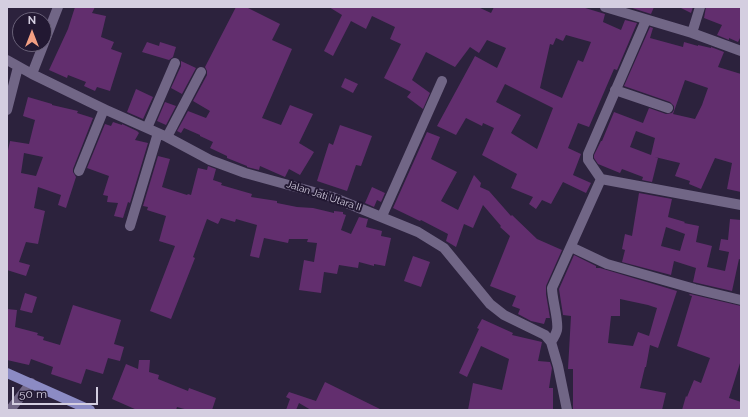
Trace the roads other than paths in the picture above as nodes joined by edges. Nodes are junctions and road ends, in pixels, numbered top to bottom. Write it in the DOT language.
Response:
graph roads {
  1 [pos="58,7"];
  2 [pos="605,7"];
  3 [pos="700,7"];
  4 [pos="646,20"];
  5 [pos="692,33"];
  6 [pos="741,51"];
  7 [pos="7,60"];
  8 [pos="175,63"];
  9 [pos="18,67"];
  10 [pos="201,72"];
  11 [pos="32,74"];
  12 [pos="442,81"];
  13 [pos="615,90"];
  14 [pos="668,108"];
  15 [pos="104,109"];
  16 [pos="7,110"];
  17 [pos="147,128"];
  18 [pos="163,135"];
  19 [pos="79,172"];
  20 [pos="601,178"];
  21 [pos="741,205"];
  22 [pos="382,216"];
  23 [pos="130,226"];
  24 [pos="571,247"];
  25 [pos="741,300"];
  26 [pos="551,342"];
  27 [pos="7,373"];
  28 [pos="31,383"];
  29 [pos="10,410"];
  30 [pos="90,410"];
  31 [pos="567,410"];
  1 -- 11 [label="street"];
  2 -- 4 [label="street"];
  3 -- 5 [label="street"];
  4 -- 5 [label="street"];
  4 -- 13 [label="street"];
  5 -- 6 [label="street"];
  7 -- 9 [label="street, Jalan Jati Utara II"];
  8 -- 17 [label="street"];
  9 -- 11 [label="street, Jalan Jati Utara II"];
  9 -- 16 [label="street"];
  10 -- 18 [label="street"];
  11 -- 15 [label="street, Jalan Jati Utara II"];
  12 -- 22 [label="street"];
  13 -- 14 [label="street"];
  13 -- 20 [label="street"];
  15 -- 17 [label="street, Jalan Jati Utara II"];
  15 -- 19 [label="street"];
  17 -- 18 [label="street, Jalan Jati Utara II"];
  18 -- 22 [label="street, Jalan Jati Utara II"];
  18 -- 23 [label="street"];
  20 -- 21 [label="street"];
  20 -- 24 [label="street"];
  22 -- 26 [label="street, Jalan Jati Utara II"];
  24 -- 25 [label="street"];
  24 -- 26 [label="street"];
  26 -- 31 [label="street"];
  27 -- 28 [label="main road"];
  28 -- 29 [label="street"];
  28 -- 30 [label="main road"];
}
